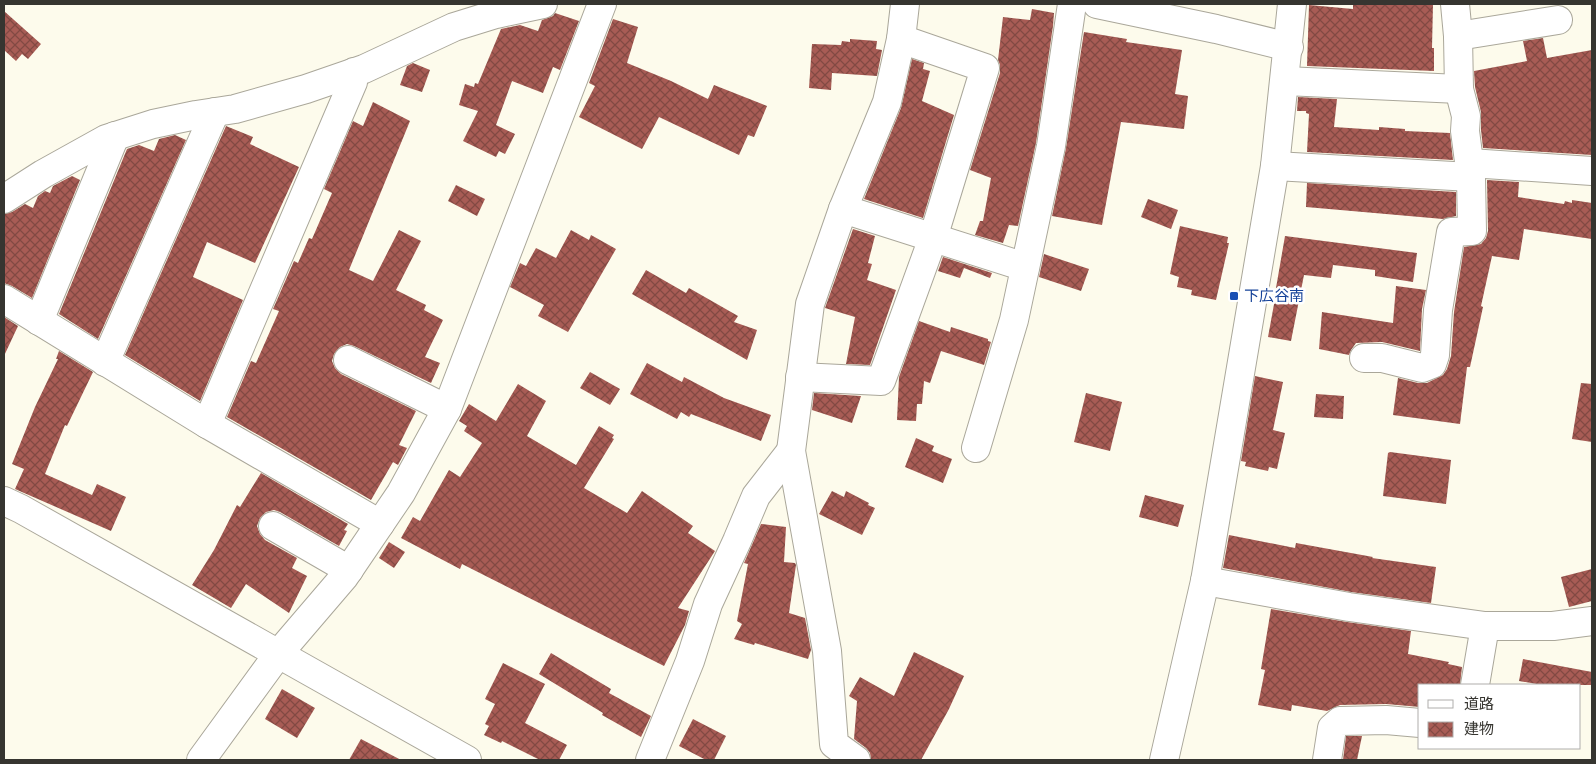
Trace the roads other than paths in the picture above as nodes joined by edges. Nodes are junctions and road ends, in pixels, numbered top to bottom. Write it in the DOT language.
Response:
graph roads {
  1 [pos="543,4"];
  2 [pos="602,4"];
  3 [pos="905,4"];
  4 [pos="1072,4"];
  5 [pos="1098,4"];
  6 [pos="1292,4"];
  7 [pos="1455,4"];
  8 [pos="1558,20"];
  9 [pos="1458,36"];
  10 [pos="900,39"];
  11 [pos="1289,47"];
  12 [pos="354,72"];
  13 [pos="1285,81"];
  14 [pos="1459,89"];
  15 [pos="216,112"];
  16 [pos="115,136"];
  17 [pos="1275,166"];
  18 [pos="1470,170"];
  19 [pos="1592,171"];
  20 [pos="4,199"];
  21 [pos="844,209"];
  22 [pos="933,238"];
  23 [pos="1025,267"];
  24 [pos="4,299"];
  25 [pos="39,321"];
  26 [pos="1364,358"];
  27 [pos="348,360"];
  28 [pos="105,362"];
  29 [pos="800,377"];
  30 [pos="446,409"];
  31 [pos="207,424"];
  32 [pos="976,448"];
  33 [pos="791,451"];
  34 [pos="4,502"];
  35 [pos="380,524"];
  36 [pos="273,526"];
  37 [pos="349,570"];
  38 [pos="1205,581"];
  39 [pos="1592,621"];
  40 [pos="1485,626"];
  41 [pos="279,653"];
  42 [pos="1475,684"];
  43 [pos="1418,723"];
  44 [pos="201,760"];
  45 [pos="467,760"];
  46 [pos="650,760"];
  47 [pos="856,760"];
  48 [pos="1164,760"];
  49 [pos="1326,760"];
  1 -- 12 [label="street"];
  2 -- 30 [label="street"];
  3 -- 10 [label="street"];
  4 -- 23 [label="street"];
  5 -- 11 [label="street"];
  6 -- 11 [label="street"];
  7 -- 9 [label="street"];
  8 -- 9 [label="street"];
  9 -- 14 [label="street"];
  10 -- 21 [label="street"];
  10 -- 22 [label="street"];
  11 -- 13 [label="street"];
  12 -- 15 [label="street"];
  12 -- 31 [label="street"];
  13 -- 14 [label="street"];
  13 -- 17 [label="street"];
  14 -- 18 [label="street"];
  15 -- 16 [label="street"];
  15 -- 28 [label="street"];
  16 -- 20 [label="street"];
  16 -- 25 [label="street"];
  17 -- 18 [label="street"];
  17 -- 38 [label="street"];
  18 -- 19 [label="street"];
  18 -- 26 [label="street"];
  21 -- 22 [label="street"];
  21 -- 29 [label="street"];
  22 -- 23 [label="street"];
  22 -- 29 [label="street"];
  23 -- 32 [label="street"];
  24 -- 25 [label="street"];
  25 -- 28 [label="street"];
  27 -- 30 [label="street"];
  28 -- 31 [label="street"];
  29 -- 33 [label="street"];
  30 -- 35 [label="street"];
  31 -- 35 [label="street"];
  33 -- 46 [label="street"];
  33 -- 47 [label="street"];
  34 -- 41 [label="street"];
  35 -- 37 [label="street"];
  36 -- 37 [label="street"];
  37 -- 41 [label="street"];
  38 -- 40 [label="street"];
  38 -- 48 [label="street"];
  39 -- 40 [label="street"];
  40 -- 42 [label="street"];
  41 -- 44 [label="street"];
  41 -- 45 [label="street"];
  43 -- 49 [label="street"];
}
